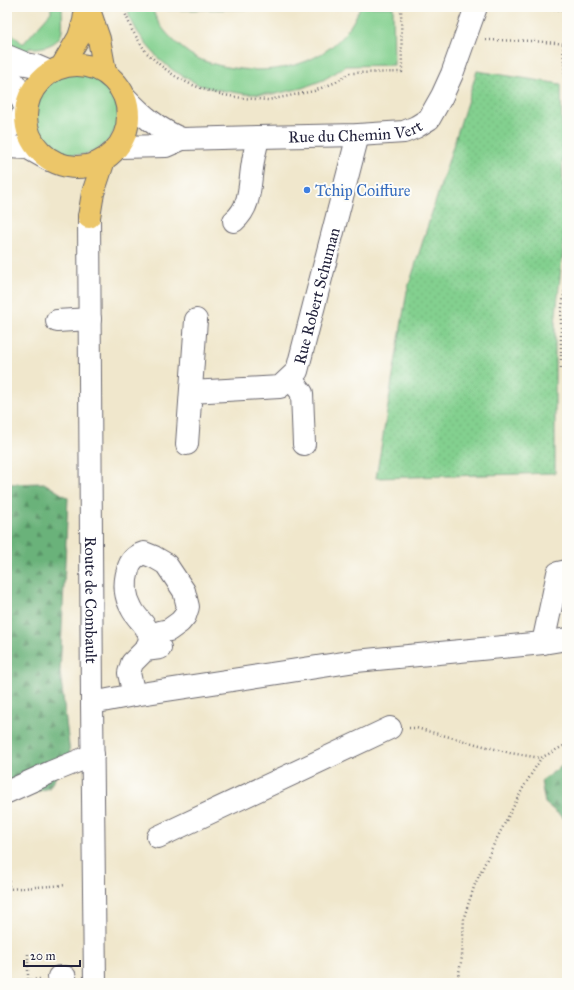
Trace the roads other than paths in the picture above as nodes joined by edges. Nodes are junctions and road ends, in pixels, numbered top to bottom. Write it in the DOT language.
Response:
graph roads {
  1 [pos="87,7"];
  2 [pos="476,7"];
  3 [pos="7,56"];
  4 [pos="56,69"];
  5 [pos="7,72"];
  6 [pos="105,72"];
  7 [pos="125,97"];
  8 [pos="26,111"];
  9 [pos="7,130"];
  10 [pos="358,135"];
  11 [pos="258,137"];
  12 [pos="182,139"];
  13 [pos="7,147"];
  14 [pos="111,153"];
  15 [pos="58,163"];
  16 [pos="90,217"];
  17 [pos="234,221"];
  18 [pos="90,319"];
  19 [pos="196,320"];
  20 [pos="57,321"];
  21 [pos="290,378"];
  22 [pos="191,392"];
  23 [pos="187,444"];
  24 [pos="304,444"];
  25 [pos="567,571"];
  26 [pos="567,639"];
  27 [pos="543,643"];
  28 [pos="153,646"];
  29 [pos="134,696"];
  30 [pos="92,703"];
  31 [pos="390,728"];
  32 [pos="93,755"];
  33 [pos="7,792"];
  34 [pos="158,837"];
  35 [pos="95,983"];
  1 -- 4 [label="main road, Route de Combault"];
  1 -- 6 [label="main road, Route de Combault"];
  2 -- 10 [label="street, Rue du Chemin Vert"];
  3 -- 4 [label="street"];
  4 -- 6 [label="main road, Route de Combault"];
  4 -- 8 [label="main road, Route de Combault"];
  5 -- 8 [label="street"];
  6 -- 7 [label="main road, Route de Combault"];
  7 -- 12 [label="street, Rue du Chemin Vert"];
  7 -- 14 [label="main road, Route de Combault"];
  8 -- 9 [label="street"];
  8 -- 15 [label="main road, Route de Combault"];
  10 -- 11 [label="street, Rue du Chemin Vert"];
  10 -- 21 [label="street, Rue Robert Schuman"];
  11 -- 12 [label="street, Rue du Chemin Vert"];
  11 -- 17 [label="street"];
  12 -- 14 [label="street, Rue du Chemin Vert"];
  13 -- 15 [label="street"];
  14 -- 15 [label="main road"];
  14 -- 16 [label="main road, Route de Combault"];
  15 -- 16 [label="main road, Route de Combault"];
  16 -- 18 [label="street, Route de Combault"];
  18 -- 20 [label="street"];
  18 -- 30 [label="street, Route de Combault"];
  19 -- 22 [label="street"];
  21 -- 22 [label="street, Rue Robert Schuman"];
  21 -- 24 [label="street"];
  22 -- 23 [label="street"];
  25 -- 27 [label="street"];
  26 -- 27 [label="street"];
  27 -- 29 [label="street"];
  28 -- 29 [label="street"];
  29 -- 30 [label="street"];
  30 -- 32 [label="street, Route de Combault"];
  31 -- 34 [label="street"];
  32 -- 33 [label="street"];
  32 -- 35 [label="street, Route de Combault"];
}
